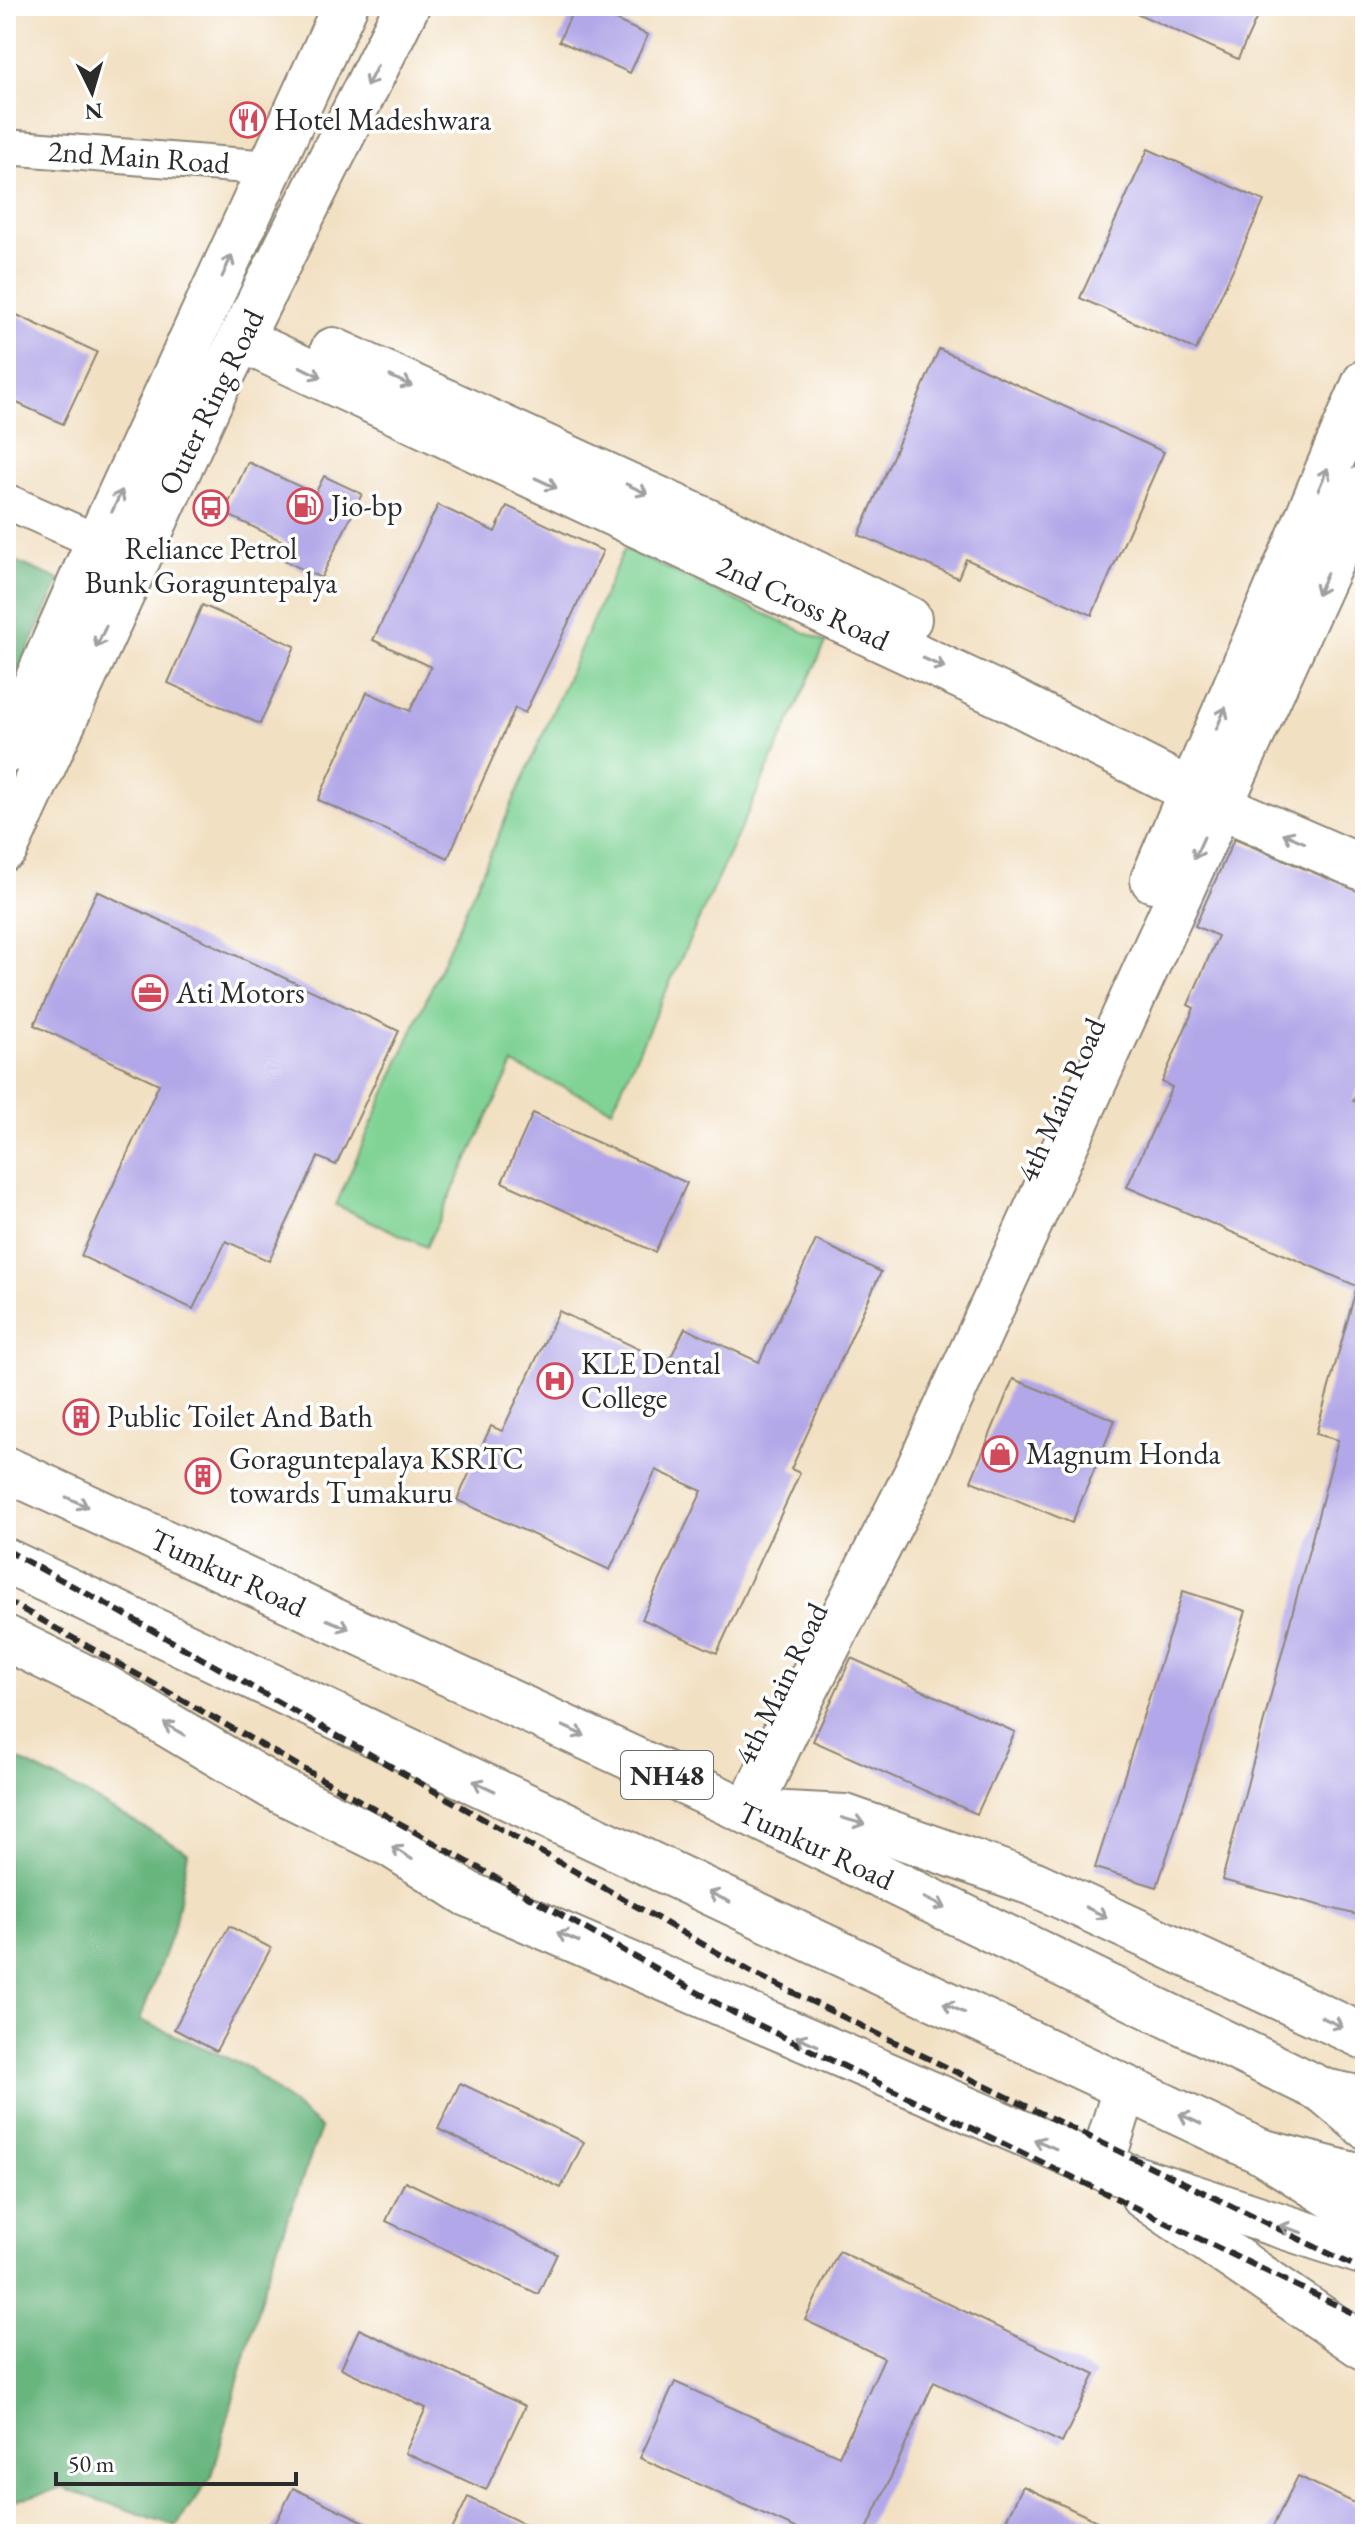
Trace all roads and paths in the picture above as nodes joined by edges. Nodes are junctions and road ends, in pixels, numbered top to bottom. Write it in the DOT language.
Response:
graph roads {
  1 [pos="345,6"];
  2 [pos="407,6"];
  3 [pos="6,147"];
  4 [pos="271,168"];
  5 [pos="247,325"];
  6 [pos="1365,382"];
  7 [pos="1365,487"];
  8 [pos="6,501"];
  9 [pos="98,542"];
  10 [pos="6,751"];
  11 [pos="1210,784"];
  12 [pos="1365,838"];
  13 [pos="6,848"];
  14 [pos="1365,869"];
  15 [pos="6,1469"];
  16 [pos="20,1567"];
  17 [pos="6,1638"];
  18 [pos="735,1807"];
  19 [pos="1365,2037"];
  20 [pos="1125,2089"];
  21 [pos="1344,2095"];
  22 [pos="1365,2126"];
  23 [pos="1260,2151"];
  24 [pos="1101,2167"];
  25 [pos="1365,2178"];
  26 [pos="1365,2217"];
  27 [pos="1365,2253"];
  28 [pos="1365,2348"];
  1 -- 4 [label="main road, Outer Ring Road"];
  2 -- 5 [label="main road, Outer Ring Road, one-way"];
  3 -- 4 [label="street, 2nd Main Road"];
  9 -- 4 [label="main road, Outer Ring Road, one-way"];
  5 -- 11 [label="main road, 2nd Cross Road, one-way"];
  5 -- 13 [label="main road, Outer Ring Road, one-way"];
  11 -- 6 [label="main road, 4th Main Road, one-way"];
  7 -- 11 [label="main road, 4th Main Road, one-way"];
  8 -- 9 [label="street"];
  9 -- 10 [label="main road, Outer Ring Road"];
  11 -- 12 [label="main road"];
  14 -- 11 [label="main road, 2nd Cross Road, one-way"];
  11 -- 18 [label="main road, 4th Main Road"];
  15 -- 18 [label="main road, Tumkur Road / NH48, one-way"];
  20 -- 16 [label="main road, one-way"];
  24 -- 17 [label="main road, one-way"];
  18 -- 19 [label="main road, one-way"];
  18 -- 21 [label="main road, Tumkur Road / NH48, one-way"];
  23 -- 20 [label="main road, one-way"];
  20 -- 24 [label="main road"];
  21 -- 22 [label="main road, Tumkur Road"];
  23 -- 25 [label="main road"];
  23 -- 26 [label="main road"];
  27 -- 24 [label="main road, one-way"];
  24 -- 28 [label="main road"];
}
